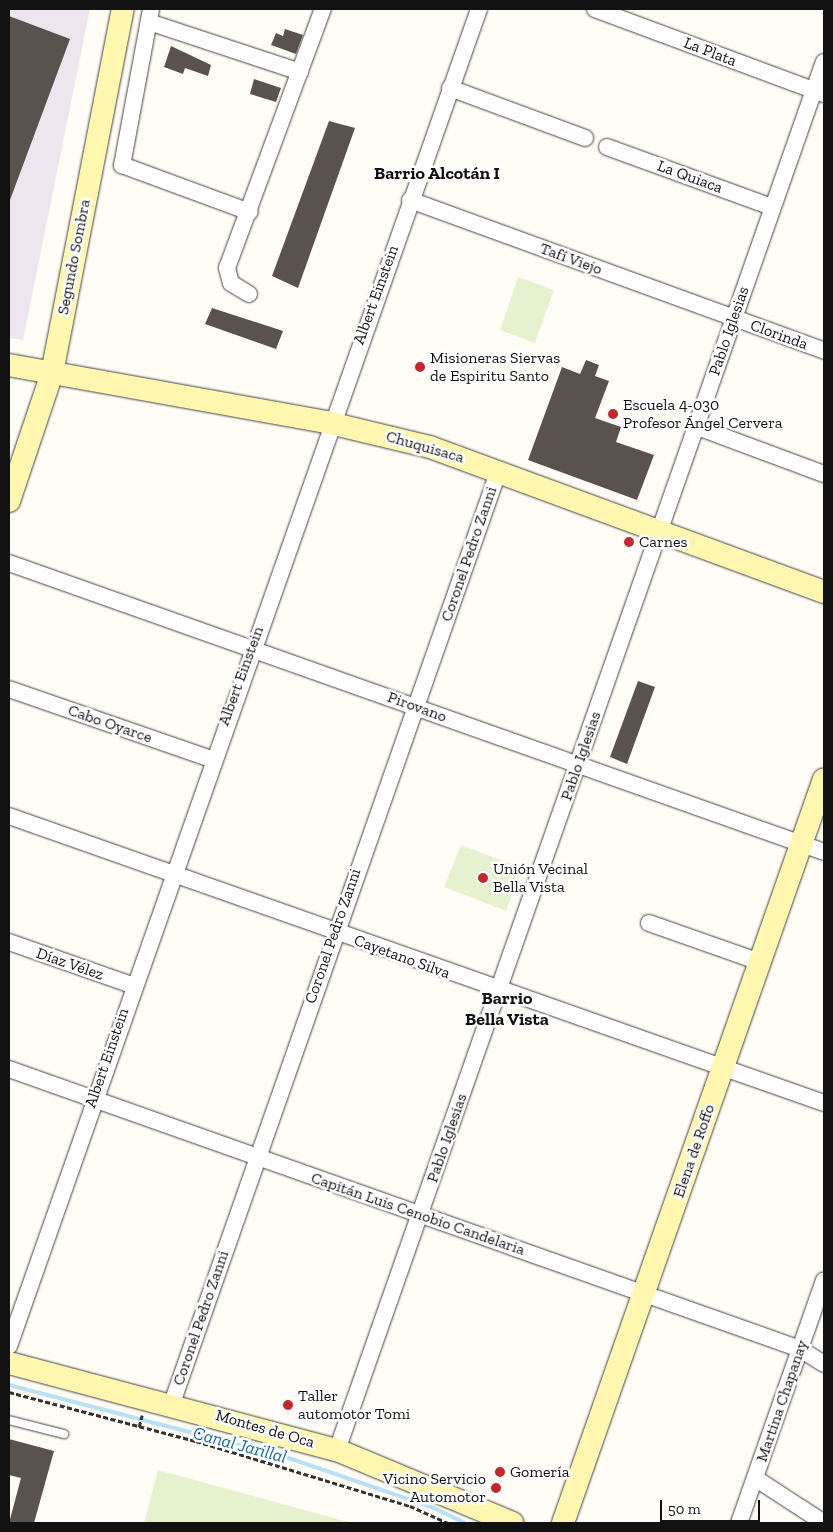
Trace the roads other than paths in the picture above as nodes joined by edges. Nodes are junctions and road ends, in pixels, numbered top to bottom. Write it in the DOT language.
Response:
graph roads {
  1 [pos="123,9"];
  2 [pos="323,9"];
  3 [pos="479,9"];
  4 [pos="596,9"];
  5 [pos="150,15"];
  6 [pos="824,62"];
  7 [pos="300,72"];
  8 [pos="450,88"];
  9 [pos="819,92"];
  10 [pos="585,138"];
  11 [pos="607,147"];
  12 [pos="410,200"];
  13 [pos="772,208"];
  14 [pos="250,212"];
  15 [pos="249,294"];
  16 [pos="733,318"];
  17 [pos="824,352"];
  18 [pos="9,365"];
  19 [pos="52,373"];
  20 [pos="330,423"];
  21 [pos="695,426"];
  22 [pos="499,470"];
  23 [pos="824,474"];
  24 [pos="9,501"];
  25 [pos="659,533"];
  26 [pos="9,563"];
  27 [pos="824,592"];
  28 [pos="251,649"];
  29 [pos="9,689"];
  30 [pos="416,706"];
  31 [pos="212,760"];
  32 [pos="578,765"];
  33 [pos="824,780"];
  34 [pos="9,816"];
  35 [pos="802,844"];
  36 [pos="824,852"];
  37 [pos="172,873"];
  38 [pos="649,923"];
  39 [pos="334,933"];
  40 [pos="9,942"];
  41 [pos="760,962"];
  42 [pos="132,985"];
  43 [pos="498,992"];
  44 [pos="9,1069"];
  45 [pos="722,1069"];
  46 [pos="93,1098"];
  47 [pos="824,1103"];
  48 [pos="257,1157"];
  49 [pos="420,1214"];
  50 [pos="824,1280"];
  51 [pos="644,1294"];
  52 [pos="9,1346"];
  53 [pos="800,1349"];
  54 [pos="9,1363"];
  55 [pos="824,1364"];
  56 [pos="172,1403"];
  57 [pos="9,1420"];
  58 [pos="64,1434"];
  59 [pos="336,1450"];
  60 [pos="754,1478"];
  61 [pos="512,1523"];
  62 [pos="563,1523"];
  63 [pos="739,1523"];
  64 [pos="824,1523"];
  1 -- 19 [label="street, Segundo Sombra"];
  2 -- 7 [label="street"];
  3 -- 8 [label="street, Albert Einstein"];
  4 -- 9 [label="street, La Plata"];
  5 -- 7 [label="street"];
  5 -- 14 [label="street"];
  6 -- 9 [label="street, Pablo Iglesias"];
  7 -- 14 [label="street"];
  8 -- 10 [label="street"];
  8 -- 12 [label="street, Albert Einstein"];
  9 -- 13 [label="street, Pablo Iglesias"];
  11 -- 13 [label="street, La Quiaca"];
  12 -- 16 [label="street, Tafí Viejo"];
  12 -- 20 [label="street, Albert Einstein"];
  13 -- 16 [label="street, Pablo Iglesias"];
  14 -- 15 [label="street"];
  16 -- 17 [label="street, Clorinda"];
  16 -- 21 [label="street, Pablo Iglesias"];
  18 -- 19 [label="street, Chuquisaca"];
  19 -- 20 [label="street, Chuquisaca"];
  19 -- 24 [label="street, Segundo Sombra"];
  20 -- 22 [label="street, Chuquisaca"];
  20 -- 28 [label="street, Albert Einstein"];
  21 -- 23 [label="street"];
  21 -- 25 [label="street, Pablo Iglesias"];
  22 -- 25 [label="street, Chuquisaca"];
  22 -- 30 [label="street, Coronel Pedro Zanni"];
  25 -- 27 [label="street, Chuquisaca"];
  25 -- 32 [label="street, Pablo Iglesias"];
  26 -- 28 [label="street, Pirovano"];
  28 -- 30 [label="street, Pirovano"];
  28 -- 31 [label="street, Albert Einstein"];
  29 -- 31 [label="street, Cabo Oyarce"];
  30 -- 32 [label="street, Pirovano"];
  30 -- 39 [label="street, Coronel Pedro Zanni"];
  31 -- 37 [label="street, Albert Einstein"];
  32 -- 35 [label="street, Pirovano"];
  32 -- 43 [label="street, Pablo Iglesias"];
  33 -- 35 [label="street, Elena de Roffo"];
  34 -- 37 [label="street, Cayetano Silva"];
  35 -- 36 [label="street, Pirovano"];
  35 -- 41 [label="street, Elena de Roffo"];
  37 -- 39 [label="street, Cayetano Silva"];
  37 -- 42 [label="street, Albert Einstein"];
  38 -- 41 [label="street"];
  39 -- 43 [label="street, Cayetano Silva"];
  39 -- 48 [label="street, Coronel Pedro Zanni"];
  40 -- 42 [label="street, Díaz Vélez"];
  41 -- 45 [label="street, Elena de Roffo"];
  42 -- 46 [label="street, Albert Einstein"];
  43 -- 45 [label="street, Cayetano Silva"];
  43 -- 49 [label="street, Pablo Iglesias"];
  44 -- 46 [label="street, Capitán Luis Cenobio Candelaria"];
  45 -- 47 [label="street, Cayetano Silva"];
  45 -- 51 [label="street, Elena de Roffo"];
  46 -- 48 [label="street, Capitán Luis Cenobio Candelaria"];
  46 -- 52 [label="street, Albert Einstein"];
  48 -- 49 [label="street, Capitán Luis Cenobio Candelaria"];
  48 -- 56 [label="street, Coronel Pedro Zanni"];
  49 -- 51 [label="street, Capitán Luis Cenobio Candelaria"];
  49 -- 59 [label="street, Pablo Iglesias"];
  50 -- 53 [label="street, Martina Chapanay"];
  51 -- 53 [label="street, Capitán Luis Cenobio Candelaria"];
  51 -- 62 [label="street, Elena de Roffo"];
  53 -- 55 [label="street, Capitán Luis Cenobio Candelaria"];
  53 -- 60 [label="street, Martina Chapanay"];
  54 -- 56 [label="street, Montes de Oca"];
  56 -- 59 [label="street, Montes de Oca"];
  57 -- 58 [label="lane"];
  59 -- 61 [label="street, Montes de Oca"];
  60 -- 63 [label="street, Martina Chapanay"];
  60 -- 64 [label="street"];
}
